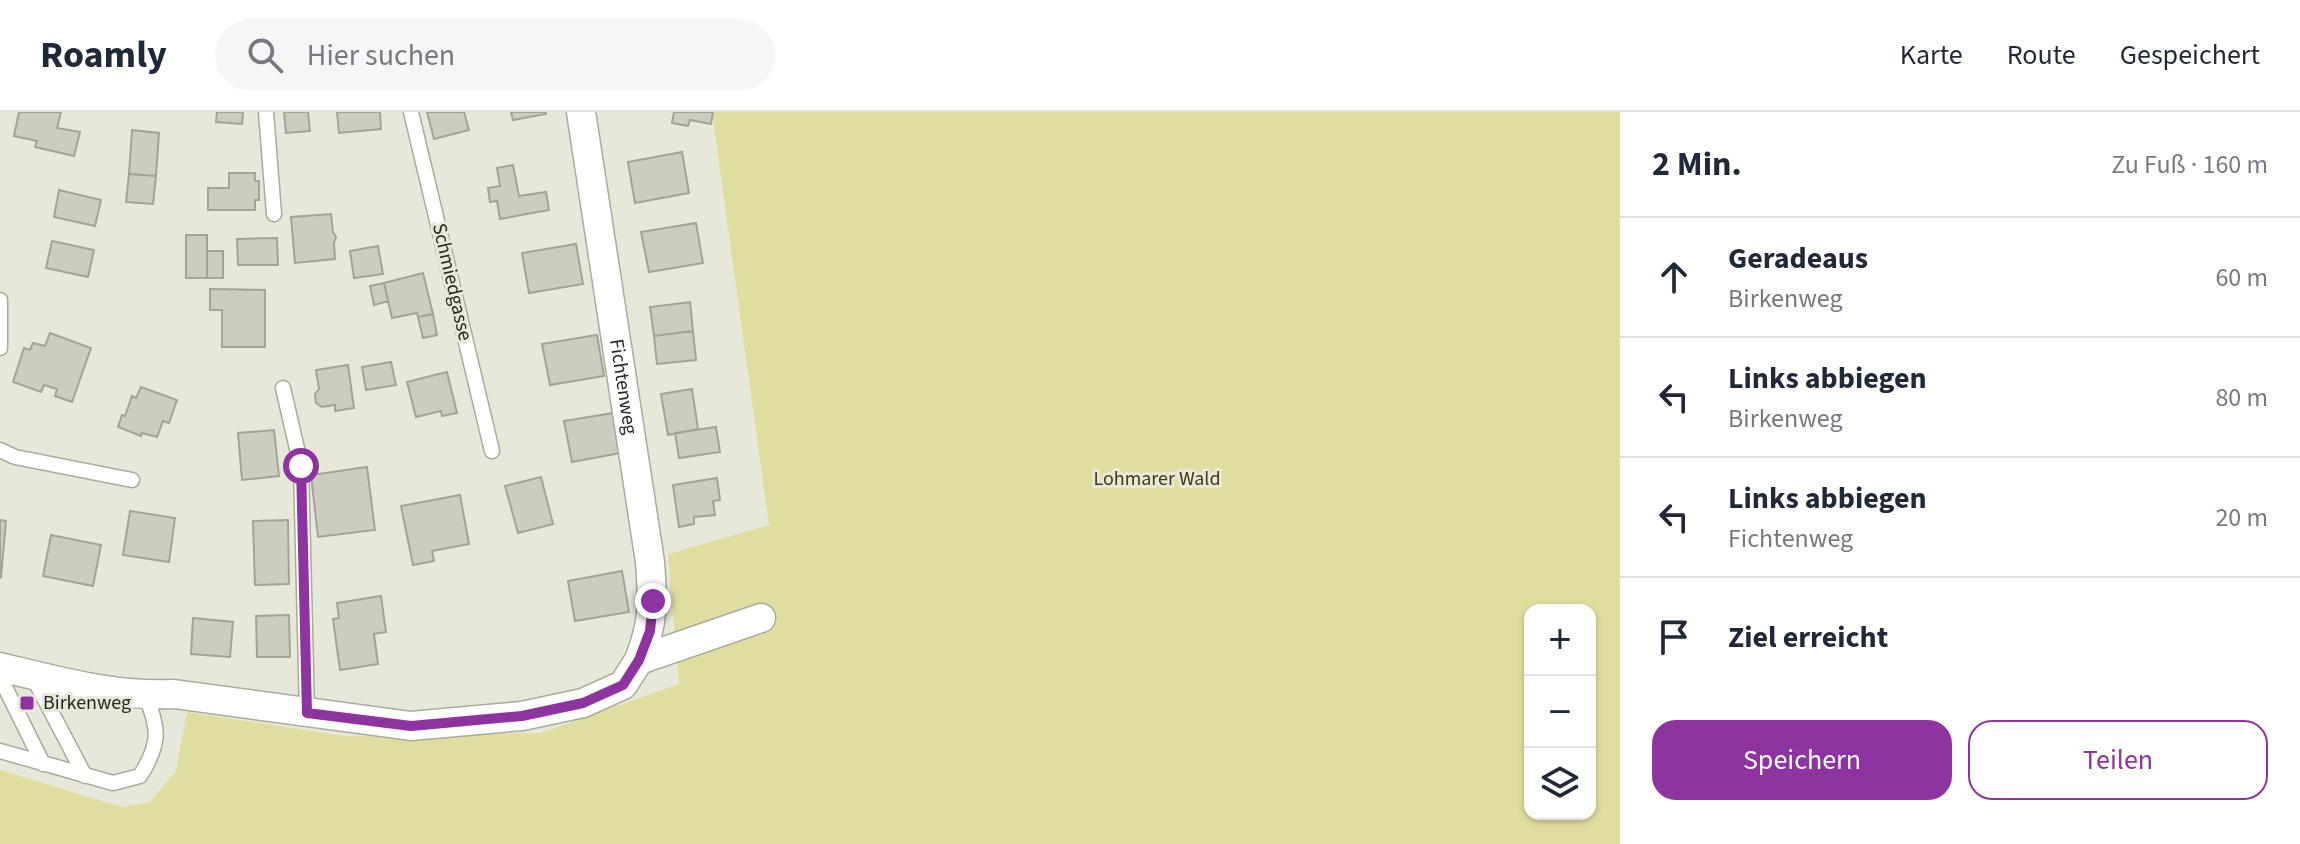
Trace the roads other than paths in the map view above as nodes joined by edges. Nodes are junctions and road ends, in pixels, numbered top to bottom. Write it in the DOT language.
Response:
graph roads {
  1 [pos="266,112"];
  2 [pos="411,112"];
  3 [pos="581,112"];
  4 [pos="274,214"];
  5 [pos="0,300"];
  6 [pos="0,348"];
  7 [pos="283,388"];
  8 [pos="0,450"];
  9 [pos="492,451"];
  10 [pos="132,480"];
  11 [pos="761,618"];
  12 [pos="639,660"];
  13 [pos="0,667"];
  14 [pos="31,674"];
  15 [pos="0,677"];
  16 [pos="145,695"];
  17 [pos="307,713"];
  18 [pos="2,748"];
  19 [pos="43,764"];
  20 [pos="85,776"];
  1 -- 4 [label="lane"];
  2 -- 9 [label="lane, Schmiedgasse"];
  3 -- 12 [label="street, Fichtenweg"];
  5 -- 6 [label="lane"];
  7 -- 17 [label="lane"];
  8 -- 10 [label="lane"];
  11 -- 12 [label="street"];
  12 -- 17 [label="street"];
  13 -- 14 [label="street"];
  14 -- 16 [label="street"];
  14 -- 20 [label="lane"];
  15 -- 19 [label="lane"];
  16 -- 17 [label="street"];
  16 -- 20 [label="lane"];
  18 -- 19 [label="lane"];
  19 -- 20 [label="lane"];
}
